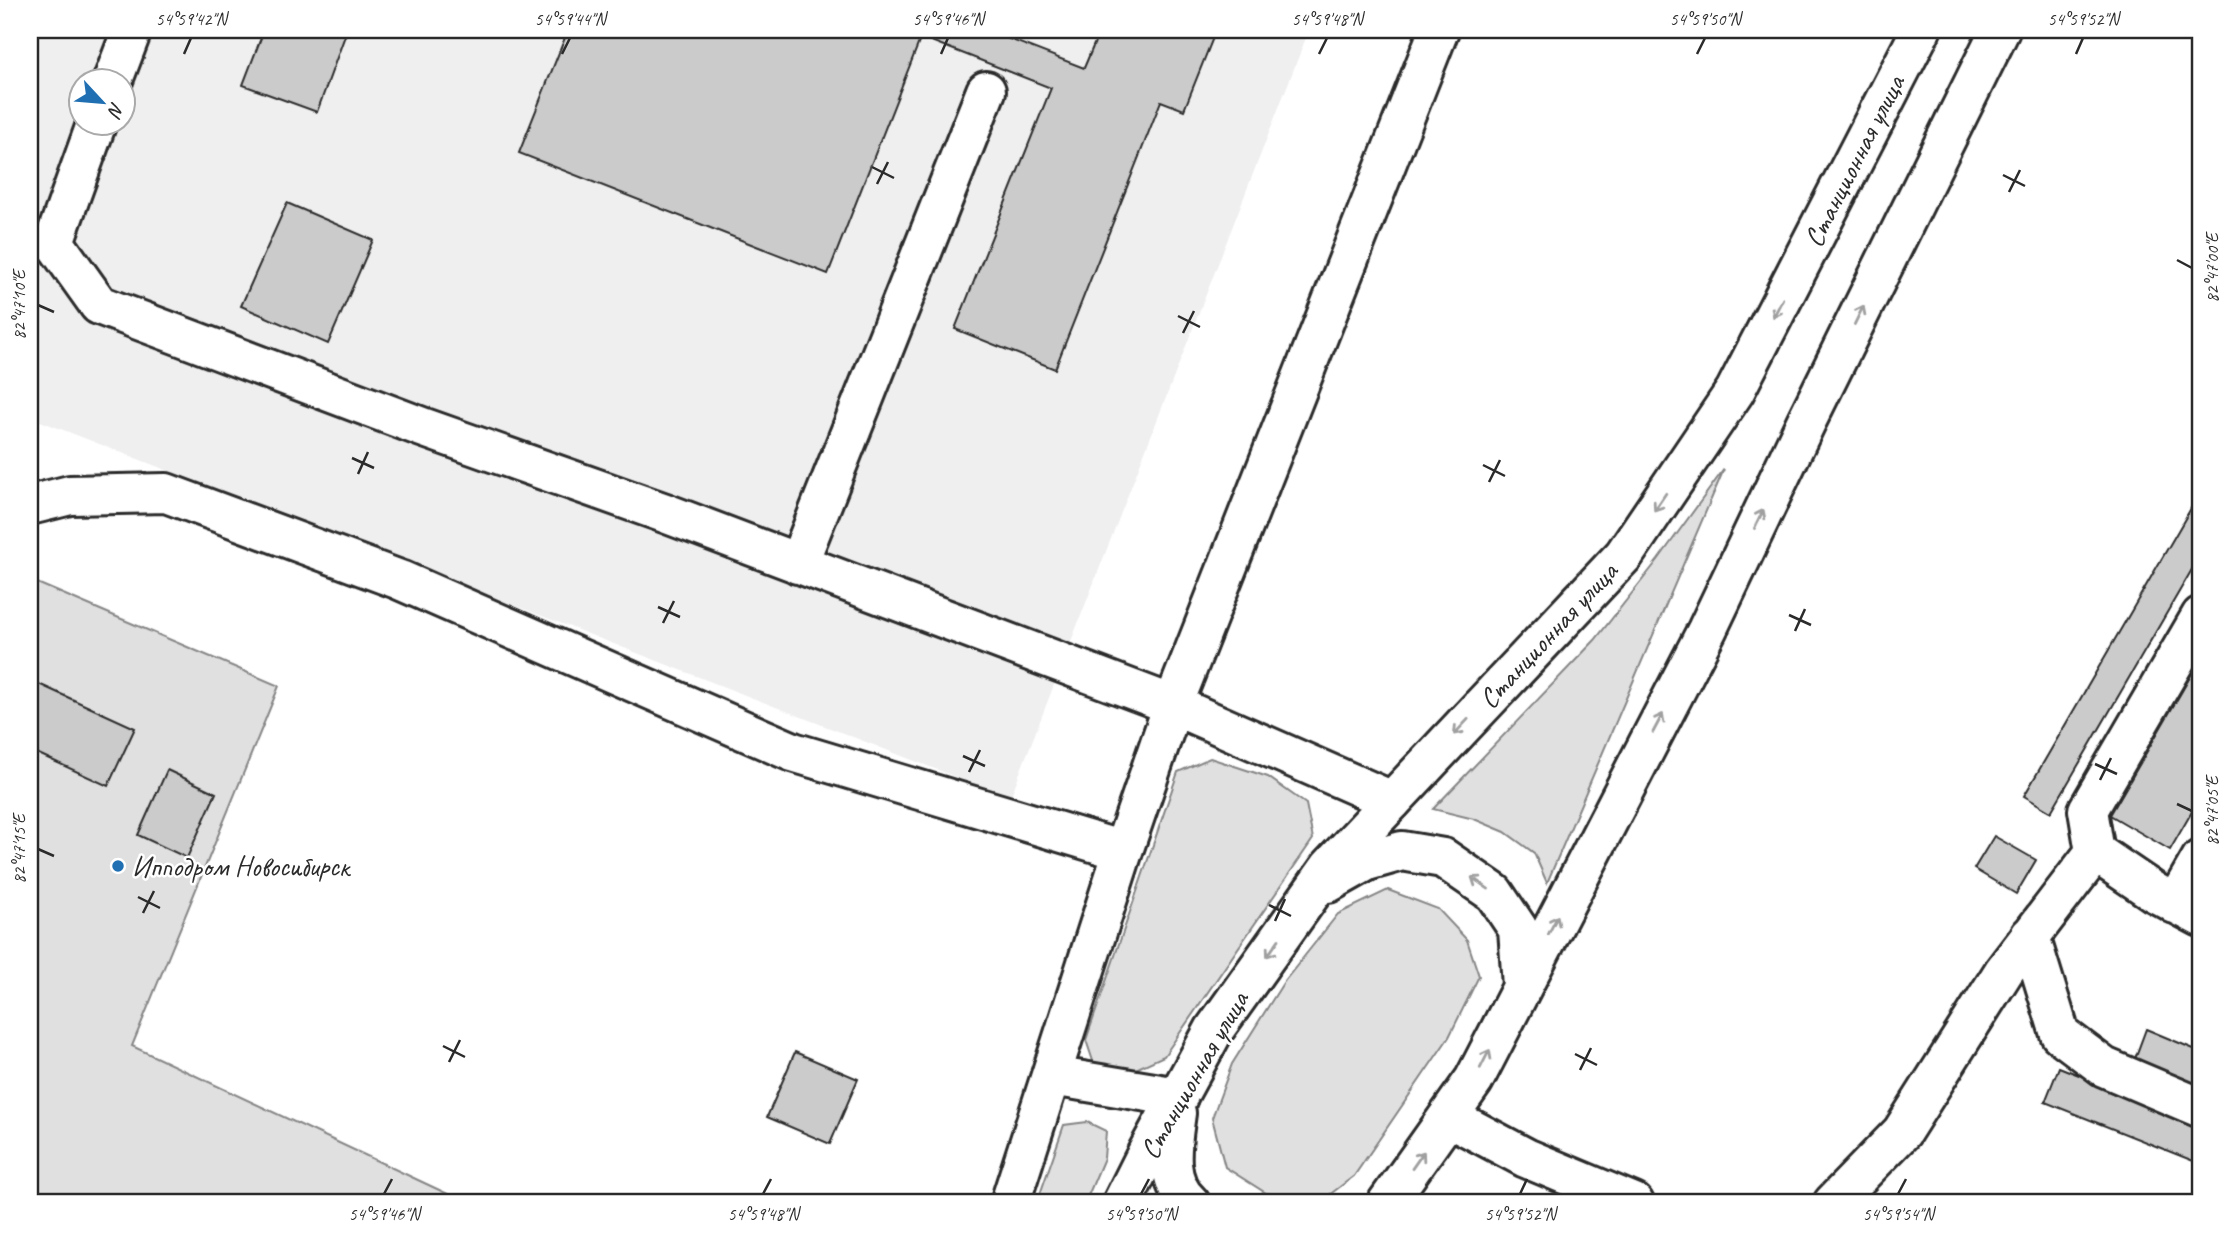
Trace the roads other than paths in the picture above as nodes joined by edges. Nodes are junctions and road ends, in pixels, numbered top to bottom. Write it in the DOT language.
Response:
graph roads {
  1 [pos="132,30"];
  2 [pos="1439,30"];
  3 [pos="1921,30"];
  4 [pos="2000,30"];
  5 [pos="118,66"];
  6 [pos="986,91"];
  7 [pos="92,136"];
  8 [pos="30,505"];
  9 [pos="798,564"];
  10 [pos="2201,615"];
  11 [pos="1172,705"];
  12 [pos="1392,801"];
  13 [pos="1123,851"];
  14 [pos="2095,852"];
  15 [pos="2201,859"];
  16 [pos="1312,892"];
  17 [pos="2188,910"];
  18 [pos="2030,936"];
  19 [pos="1522,986"];
  20 [pos="1052,1076"];
  21 [pos="1178,1097"];
  22 [pos="2201,1108"];
  23 [pos="1449,1117"];
  24 [pos="1010,1203"];
  25 [pos="1122,1203"];
  26 [pos="1190,1203"];
  27 [pos="1387,1203"];
  28 [pos="1634,1203"];
  29 [pos="1833,1203"];
  1 -- 5 [label="main road"];
  2 -- 11 [label="main road"];
  3 -- 12 [label="main road, Станционная улица, one-way"];
  19 -- 4 [label="main road, one-way"];
  6 -- 9 [label="main road"];
  7 -- 9 [label="main road"];
  8 -- 13 [label="main road"];
  9 -- 11 [label="main road"];
  10 -- 14 [label="main road"];
  11 -- 12 [label="main road"];
  11 -- 13 [label="main road"];
  12 -- 16 [label="main road, Станционная улица"];
  13 -- 20 [label="main road"];
  14 -- 17 [label="main road"];
  14 -- 18 [label="main road"];
  15 -- 17 [label="main road"];
  19 -- 16 [label="main road, one-way"];
  16 -- 21 [label="main road, Станционная улица, one-way"];
  18 -- 22 [label="main road"];
  18 -- 29 [label="main road"];
  23 -- 19 [label="main road, one-way"];
  20 -- 21 [label="main road"];
  20 -- 24 [label="main road"];
  21 -- 25 [label="main road, Станционная улица"];
  21 -- 26 [label="main road"];
  27 -- 23 [label="main road, one-way"];
  23 -- 28 [label="main road"];
}
